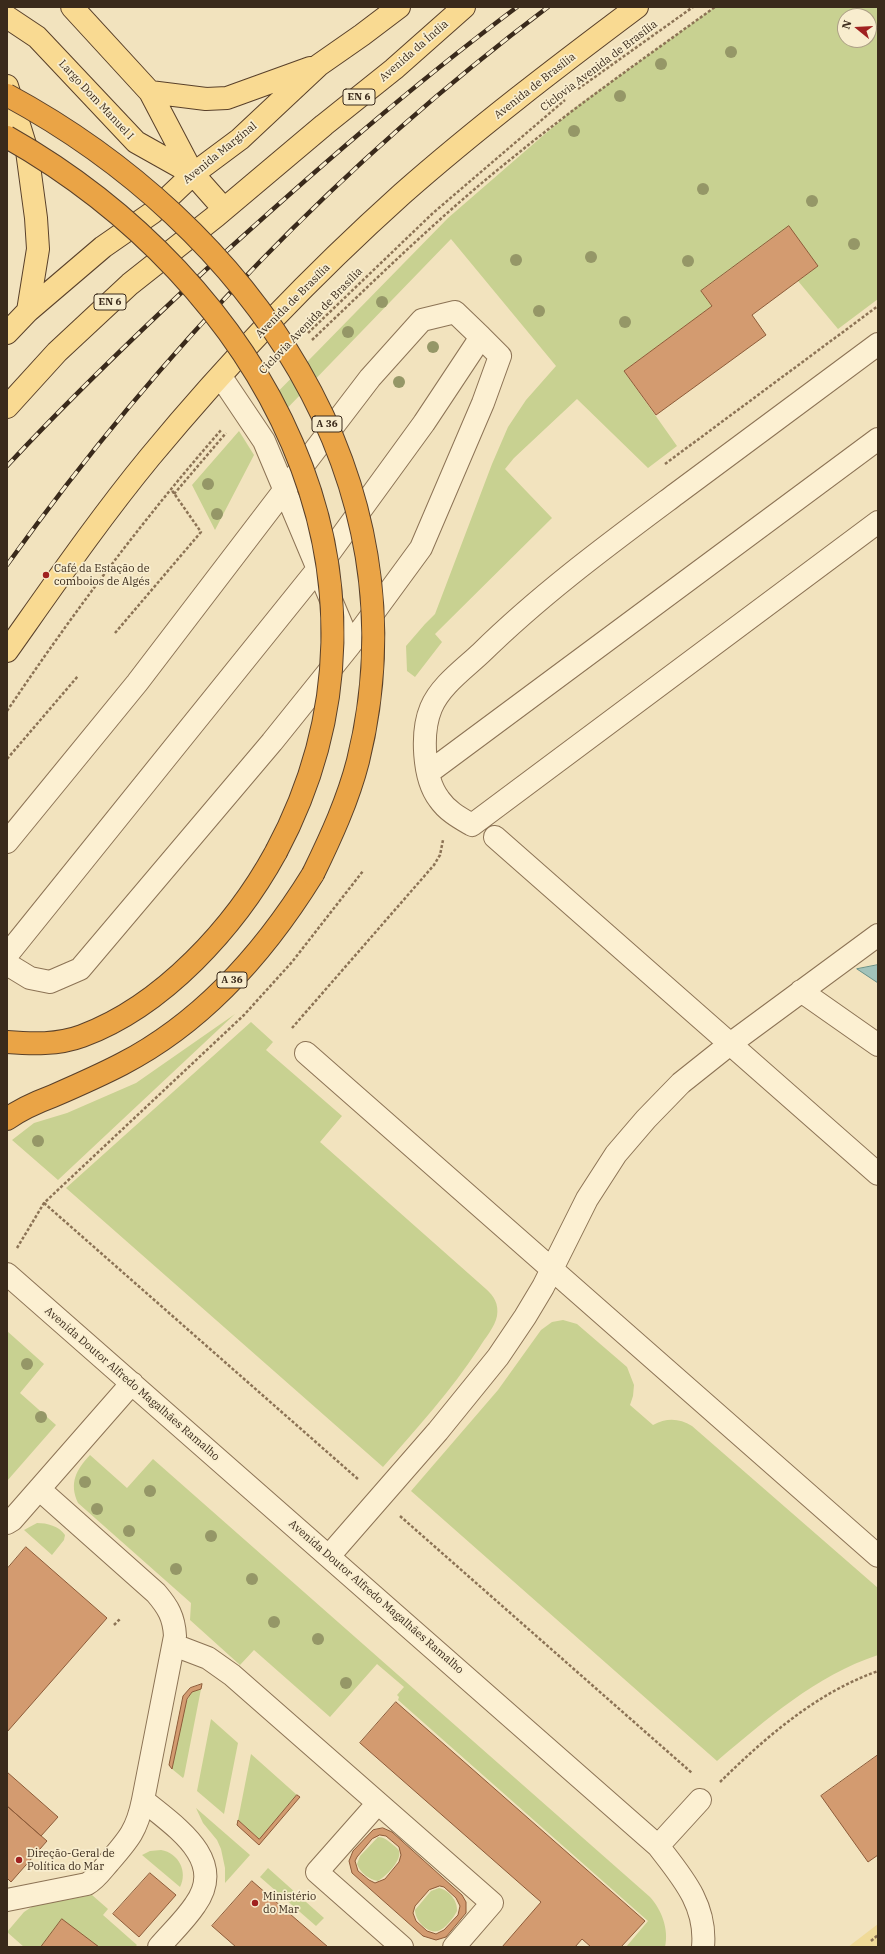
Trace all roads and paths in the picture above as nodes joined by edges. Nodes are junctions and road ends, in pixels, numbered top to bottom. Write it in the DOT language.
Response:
graph roads {
  1 [pos="72,7"];
  2 [pos="399,7"];
  3 [pos="464,7"];
  4 [pos="637,7"];
  5 [pos="693,7"];
  6 [pos="715,7"];
  7 [pos="7,17"];
  8 [pos="319,64"];
  9 [pos="7,85"];
  10 [pos="575,91"];
  11 [pos="150,92"];
  12 [pos="7,95"];
  13 [pos="569,96"];
  14 [pos="7,137"];
  15 [pos="193,174"];
  16 [pos="224,209"];
  17 [pos="28,311"];
  18 [pos="7,333"];
  19 [pos="306,335"];
  20 [pos="481,337"];
  21 [pos="878,344"];
  22 [pos="306,345"];
  23 [pos="221,377"];
  24 [pos="7,407"];
  25 [pos="244,409"];
  26 [pos="878,439"];
  27 [pos="172,489"];
  28 [pos="284,490"];
  29 [pos="174,494"];
  30 [pos="878,522"];
  31 [pos="317,570"];
  32 [pos="115,633"];
  33 [pos="350,645"];
  34 [pos="7,651"];
  35 [pos="78,676"];
  36 [pos="7,711"];
  37 [pos="7,759"];
  38 [pos="428,774"];
  39 [pos="495,837"];
  40 [pos="7,842"];
  41 [pos="363,871"];
  42 [pos="878,935"];
  43 [pos="7,955"];
  44 [pos="7,964"];
  45 [pos="801,991"];
  46 [pos="7,1042"];
  47 [pos="730,1044"];
  48 [pos="878,1045"];
  49 [pos="306,1053"];
  50 [pos="7,1119"];
  51 [pos="878,1174"];
  52 [pos="15,1250"];
  53 [pos="552,1269"];
  54 [pos="7,1274"];
  55 [pos="132,1383"];
  56 [pos="39,1489"];
  57 [pos="9,1523"];
  58 [pos="329,1556"];
  59 [pos="878,1556"];
  60 [pos="121,1618"];
  61 [pos="114,1625"];
  62 [pos="174,1644"];
  63 [pos="878,1671"];
  64 [pos="716,1786"];
  65 [pos="143,1800"];
  66 [pos="700,1800"];
  67 [pos="378,1803"];
  68 [pos="658,1846"];
  69 [pos="7,1900"];
  70 [pos="878,1935"];
  71 [pos="870,1941"];
  72 [pos="159,1947"];
  73 [pos="402,1947"];
  74 [pos="454,1947"];
  75 [pos="703,1947"];
  1 -- 11 [label="main road"];
  2 -- 8 [label="main road, Avenida Marginal"];
  3 -- 16 [label="main road, Avenida da Índia / EN 6"];
  4 -- 23 [label="main road, Avenida de Brasília"];
  5 -- 10 [label="path, Ciclovia Avenida de Brasília"];
  6 -- 22 [label="path"];
  7 -- 15 [label="main road, Largo Dom Manuel I"];
  8 -- 11 [label="main road"];
  8 -- 15 [label="main road, Avenida Marginal"];
  9 -- 17 [label="main road"];
  11 -- 15 [label="main road"];
  12 -- 50 [label="highway, A 36, bridge"];
  13 -- 19 [label="path, Ciclovia Avenida de Brasília"];
  14 -- 46 [label="highway, bridge"];
  15 -- 16 [label="main road"];
  15 -- 17 [label="main road, Avenida Marginal"];
  16 -- 24 [label="main road, EN 6"];
  17 -- 18 [label="main road, Avenida Marginal"];
  20 -- 28 [label="street"];
  20 -- 31 [label="street"];
  20 -- 33 [label="street"];
  21 -- 38 [label="street"];
  23 -- 25 [label="street"];
  23 -- 34 [label="main road, Avenida de Brasília"];
  25 -- 27 [label="path"];
  25 -- 28 [label="street"];
  25 -- 29 [label="path"];
  26 -- 38 [label="street"];
  27 -- 29 [label="path"];
  27 -- 36 [label="path"];
  28 -- 31 [label="street"];
  28 -- 40 [label="street"];
  29 -- 32 [label="path"];
  30 -- 38 [label="street"];
  31 -- 33 [label="street"];
  31 -- 43 [label="street"];
  33 -- 44 [label="street"];
  35 -- 37 [label="path"];
  39 -- 47 [label="street"];
  41 -- 52 [label="path"];
  42 -- 45 [label="street"];
  45 -- 47 [label="street"];
  45 -- 48 [label="street"];
  47 -- 51 [label="street"];
  47 -- 53 [label="street"];
  49 -- 53 [label="street"];
  53 -- 58 [label="street"];
  53 -- 59 [label="street"];
  54 -- 55 [label="street, Avenida Doutor Alfredo Magalhães Ramalho"];
  55 -- 56 [label="street"];
  55 -- 58 [label="street, Avenida Doutor Alfredo Magalhães Ramalho"];
  56 -- 57 [label="street"];
  56 -- 62 [label="street"];
  58 -- 68 [label="street, Avenida Doutor Alfredo Magalhães Ramalho"];
  60 -- 61 [label="path"];
  62 -- 65 [label="street"];
  62 -- 67 [label="street"];
  63 -- 64 [label="path"];
  65 -- 69 [label="street"];
  65 -- 72 [label="street"];
  66 -- 68 [label="street"];
  67 -- 73 [label="street"];
  67 -- 74 [label="street"];
  68 -- 75 [label="street, Avenida Doutor Alfredo Magalhães Ramalho"];
  70 -- 71 [label="path"];
}
